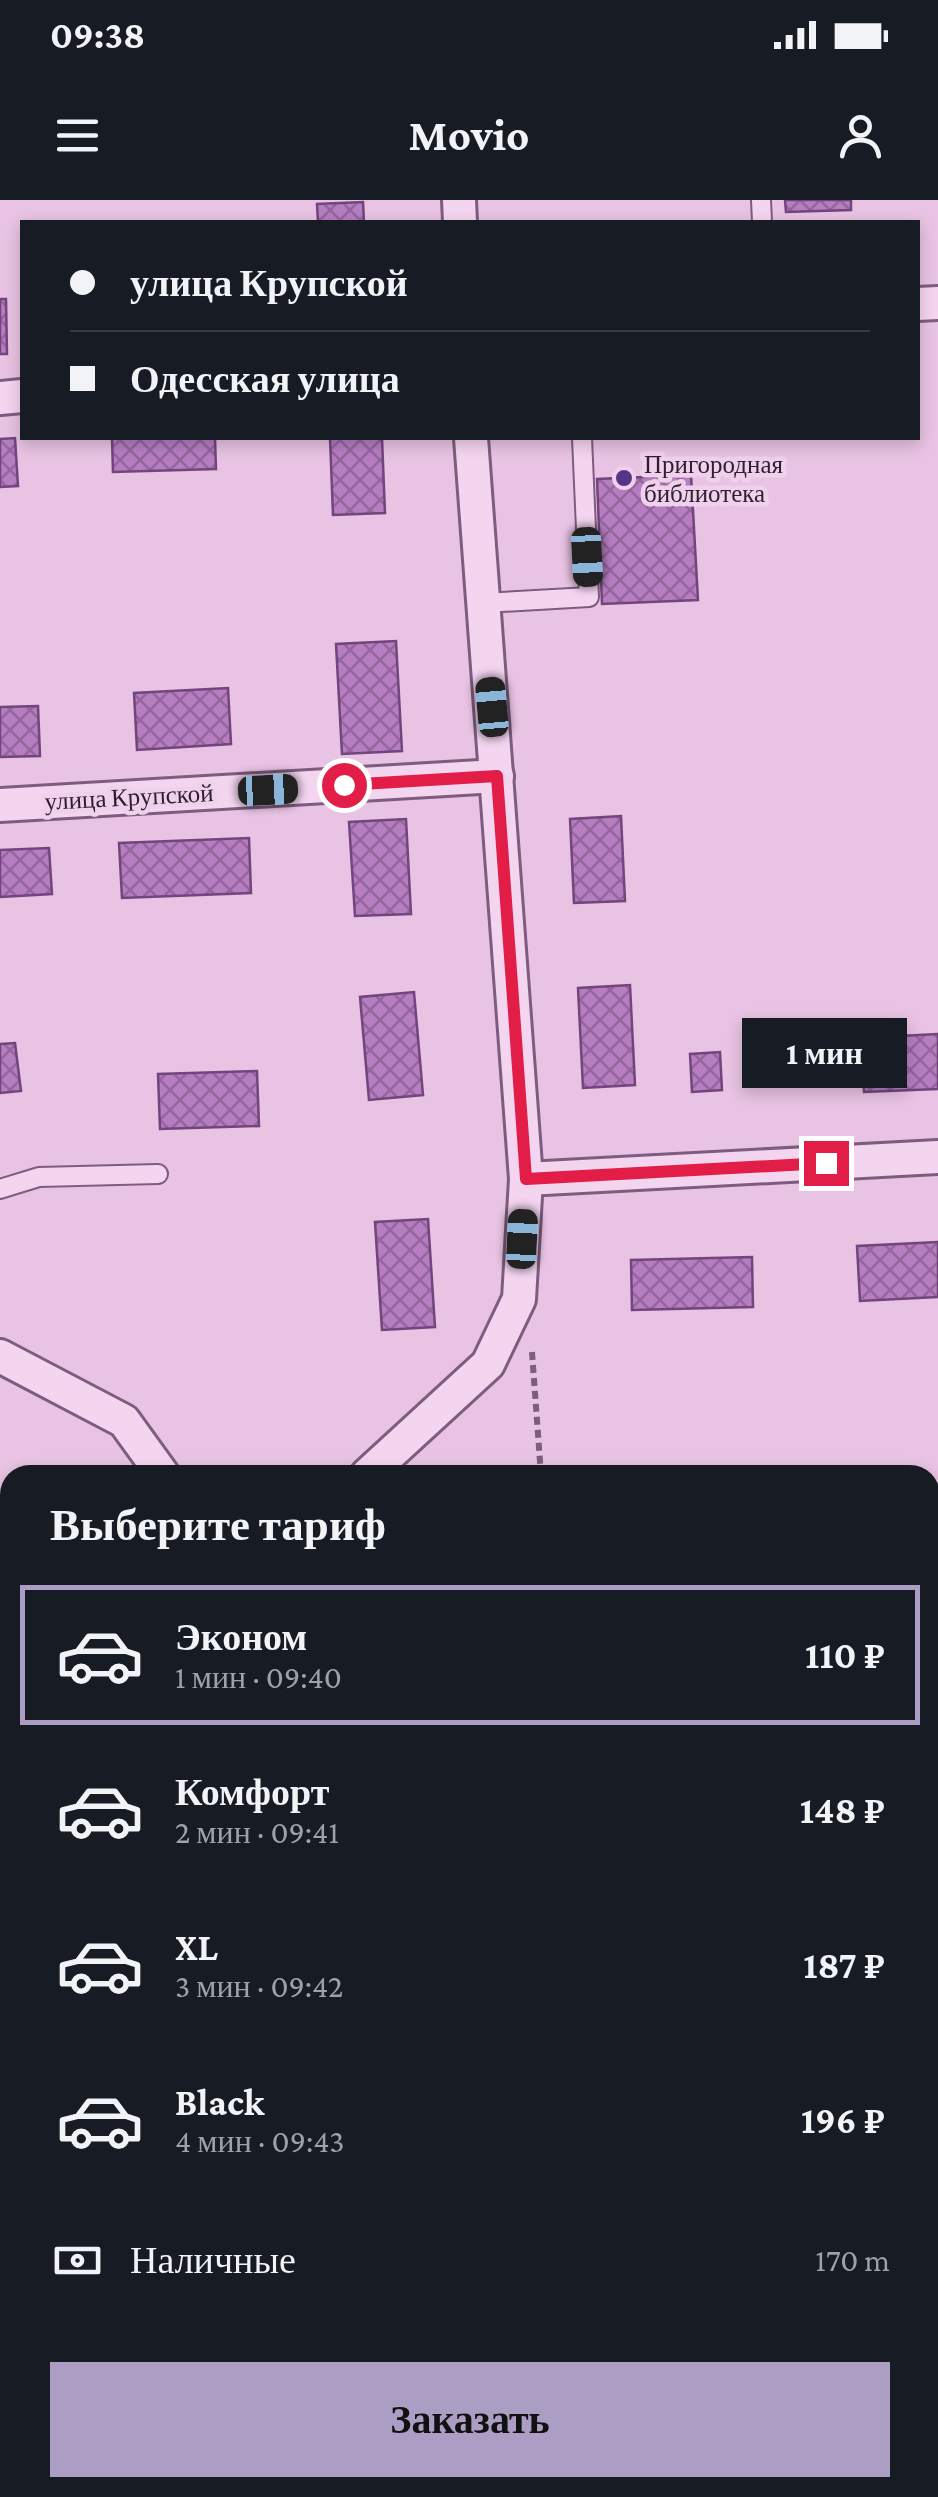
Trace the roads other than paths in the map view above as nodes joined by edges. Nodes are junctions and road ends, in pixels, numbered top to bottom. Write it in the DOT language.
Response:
graph roads {
  1 [pos="471,440"];
  2 [pos="582,440"];
  3 [pos="484,602"];
  4 [pos="497,776"];
  5 [pos="0,805"];
  6 [pos="938,1158"];
  7 [pos="158,1174"];
  8 [pos="526,1179"];
  9 [pos="0,1189"];
  10 [pos="0,1356"];
  11 [pos="156,1465"];
  12 [pos="378,1465"];
  1 -- 3 [label="street"];
  2 -- 3 [label="lane"];
  3 -- 4 [label="street"];
  4 -- 5 [label="street, улица Крупской"];
  4 -- 8 [label="street"];
  6 -- 8 [label="street"];
  7 -- 9 [label="lane"];
  8 -- 12 [label="street"];
  10 -- 11 [label="street"];
}
